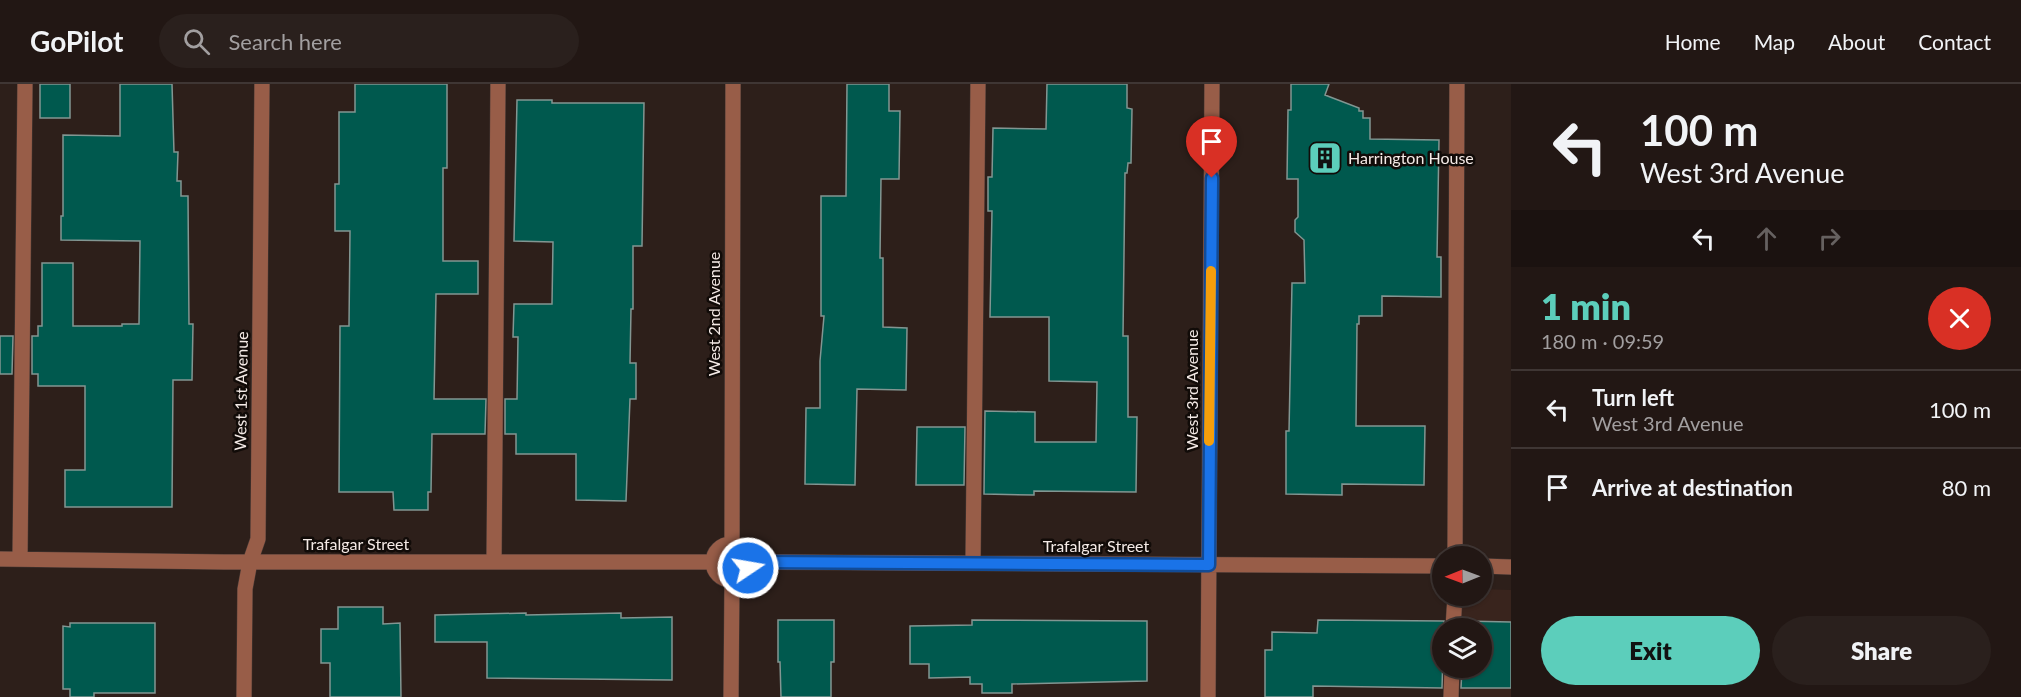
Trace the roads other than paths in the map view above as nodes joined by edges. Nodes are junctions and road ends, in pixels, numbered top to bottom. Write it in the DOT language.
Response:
graph roads {
  1 [pos="25,84"];
  2 [pos="262,84"];
  3 [pos="498,84"];
  4 [pos="733,84"];
  5 [pos="978,84"];
  6 [pos="1212,84"];
  7 [pos="1457,84"];
  8 [pos="732,544"];
  9 [pos="1455,546"];
  10 [pos="0,559"];
  11 [pos="20,559"];
  12 [pos="250,562"];
  13 [pos="494,562"];
  14 [pos="712,562"];
  15 [pos="749,562"];
  16 [pos="974,563"];
  17 [pos="1209,565"];
  18 [pos="1432,566"];
  19 [pos="1492,566"];
  20 [pos="1511,567"];
  21 [pos="732,581"];
  22 [pos="1452,678"];
  23 [pos="244,697"];
  24 [pos="731,697"];
  25 [pos="1208,697"];
  26 [pos="1451,697"];
  1 -- 11 [label="street"];
  2 -- 12 [label="street, West 1st Avenue"];
  3 -- 13 [label="street"];
  4 -- 8 [label="street, West 2nd Avenue"];
  5 -- 16 [label="street"];
  6 -- 17 [label="street, West 3rd Avenue"];
  7 -- 9 [label="street"];
  8 -- 14 [label="street"];
  8 -- 15 [label="street"];
  10 -- 11 [label="street, Trafalgar Street"];
  11 -- 12 [label="street, Trafalgar Street"];
  12 -- 13 [label="street, Trafalgar Street"];
  12 -- 23 [label="street, West 1st Avenue"];
  13 -- 14 [label="street, Trafalgar Street"];
  14 -- 21 [label="street"];
  15 -- 16 [label="street, Trafalgar Street"];
  15 -- 21 [label="street"];
  16 -- 17 [label="street, Trafalgar Street"];
  17 -- 18 [label="street, Trafalgar Street"];
  17 -- 25 [label="street, West 3rd Avenue"];
  19 -- 20 [label="street"];
  21 -- 24 [label="street"];
  22 -- 26 [label="street"];
}
